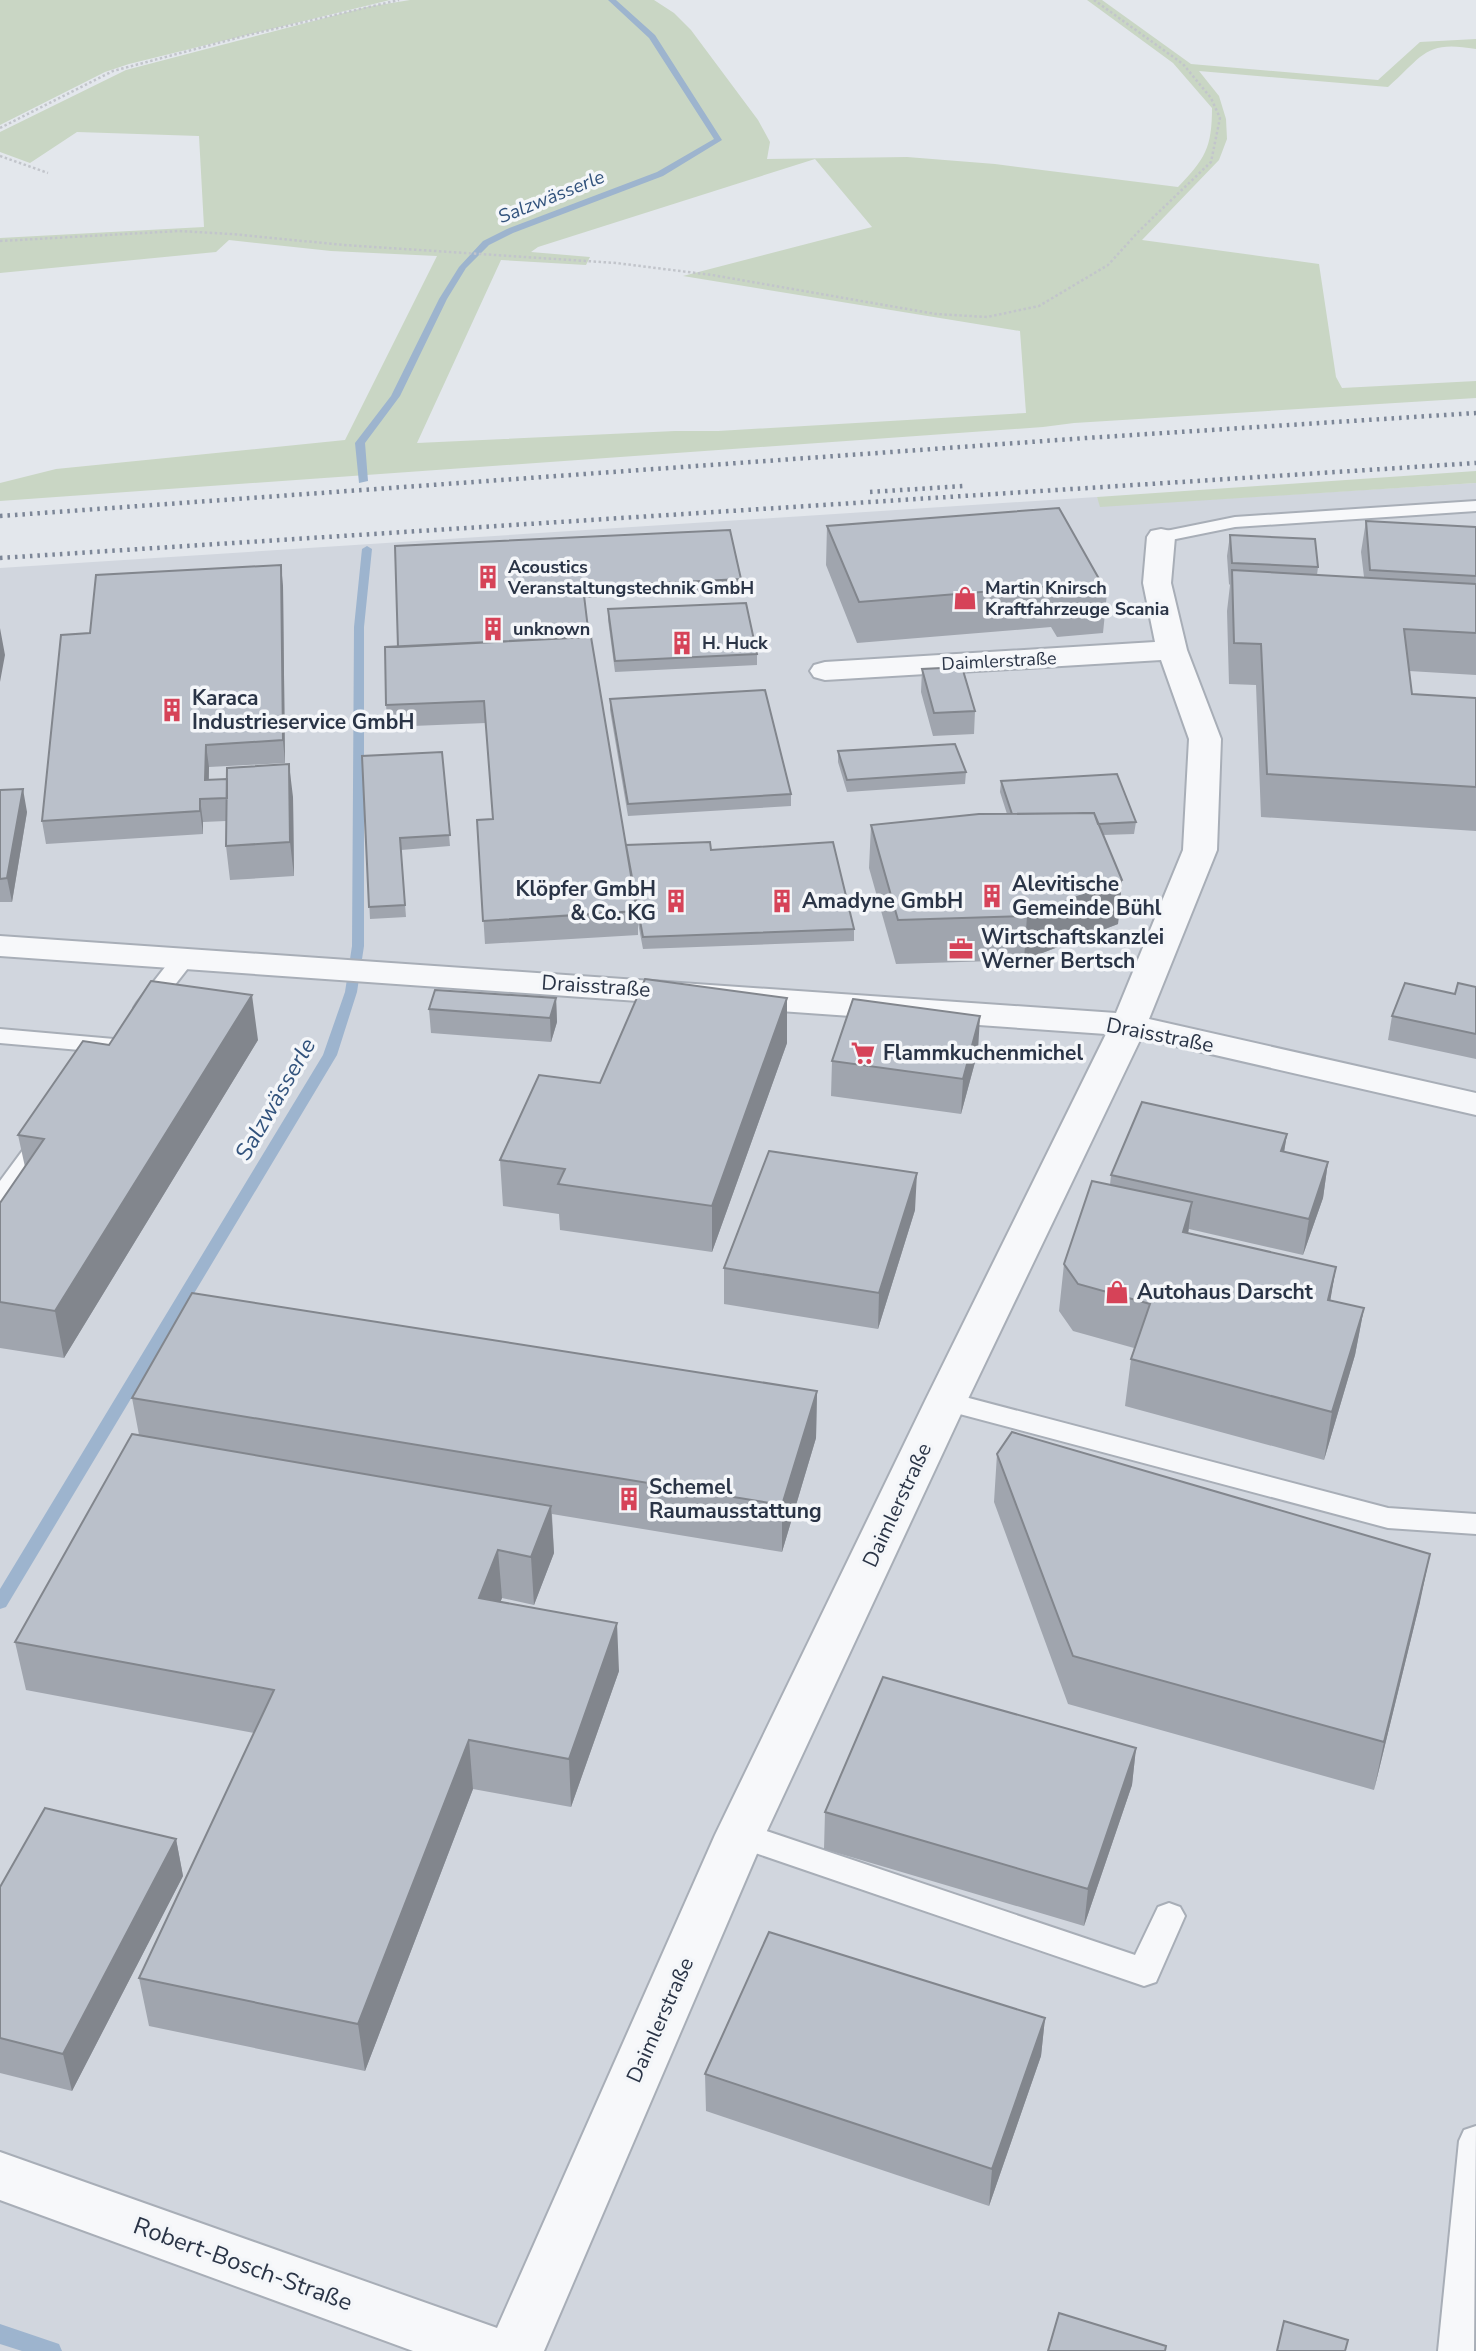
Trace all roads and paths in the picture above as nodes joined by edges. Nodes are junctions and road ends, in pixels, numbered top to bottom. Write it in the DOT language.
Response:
graph roads {
  1 [pos="399,0"];
  2 [pos="1094,0"];
  3 [pos="0,128"];
  4 [pos="0,156"];
  5 [pos="48,173"];
  6 [pos="0,241"];
  7 [pos="1476,506"];
  8 [pos="1161,537"];
  9 [pos="1172,650"];
  10 [pos="825,671"];
  11 [pos="0,946"];
  12 [pos="184,958"];
  13 [pos="1129,1025"];
  14 [pos="0,1036"];
  15 [pos="1476,1104"];
  16 [pos="56,1123"];
  17 [pos="0,1198"];
  18 [pos="946,1401"];
  19 [pos="1476,1524"];
  20 [pos="740,1835"];
  21 [pos="1169,1916"];
  22 [pos="1476,2141"];
  23 [pos="0,2176"];
  24 [pos="487,2351"];
  25 [pos="515,2351"];
  26 [pos="1456,2351"];
  1 -- 3 [label="path"];
  2 -- 6 [label="path"];
  4 -- 5 [label="path"];
  7 -- 8 [label="lane"];
  8 -- 9 [label="street, Daimlerstraße"];
  9 -- 10 [label="street, Daimlerstraße"];
  9 -- 13 [label="street, Daimlerstraße"];
  11 -- 12 [label="street, Draisstraße"];
  12 -- 13 [label="street, Draisstraße"];
  12 -- 14 [label="lane"];
  13 -- 15 [label="street, Draisstraße"];
  13 -- 18 [label="street, Daimlerstraße"];
  16 -- 17 [label="lane"];
  18 -- 19 [label="lane"];
  18 -- 20 [label="street, Daimlerstraße"];
  20 -- 21 [label="lane"];
  20 -- 25 [label="street, Daimlerstraße"];
  22 -- 26 [label="lane"];
  23 -- 24 [label="street, Robert-Bosch-Straße"];
}
